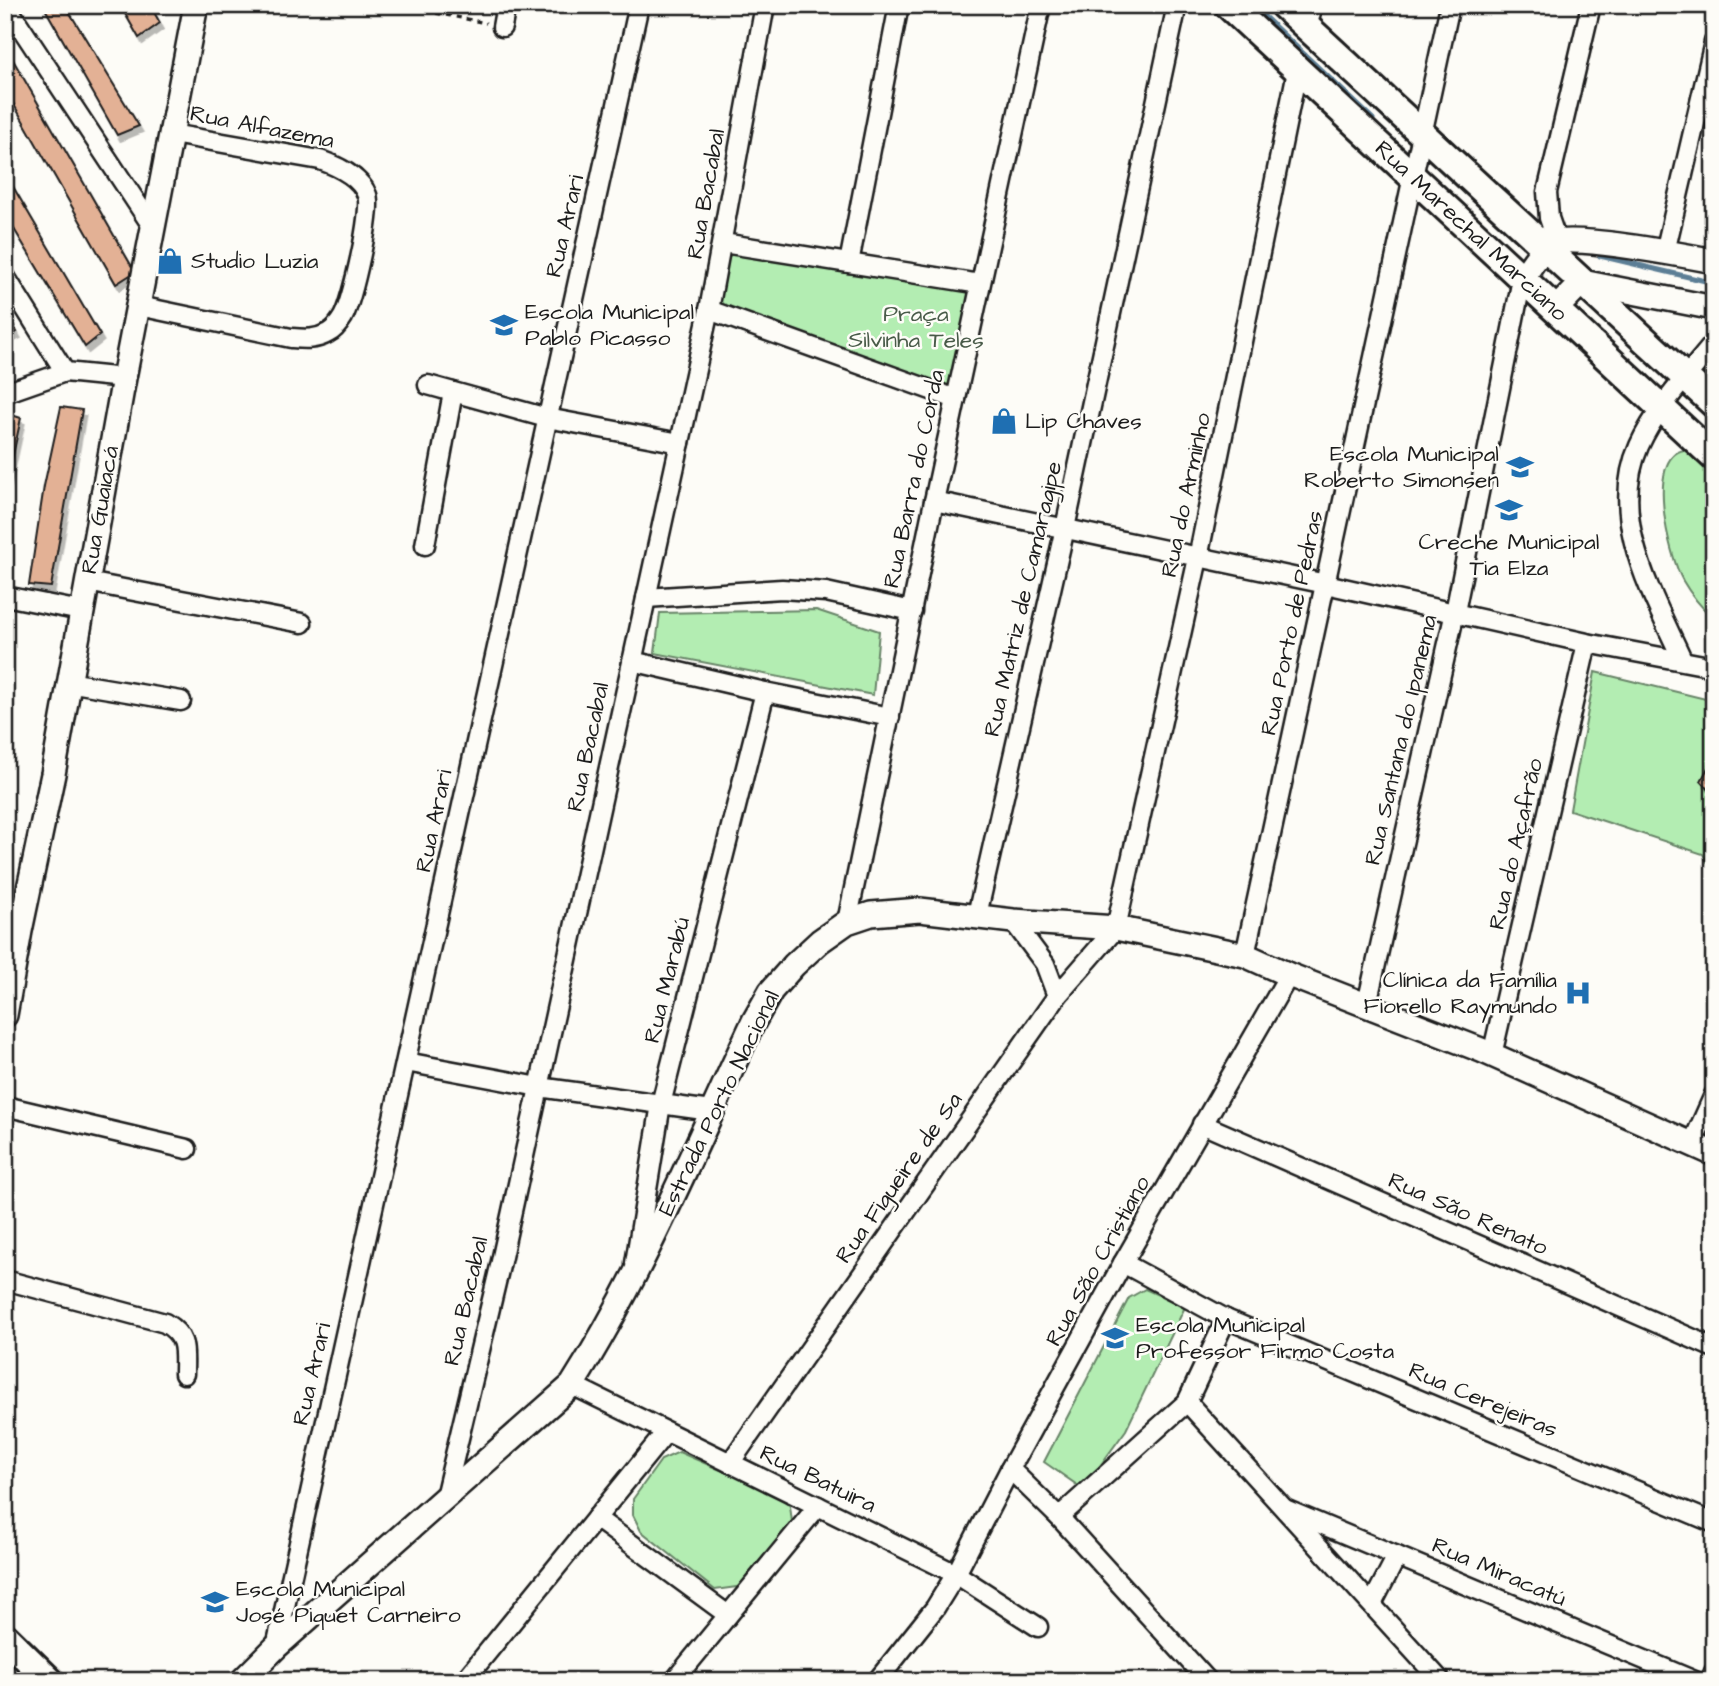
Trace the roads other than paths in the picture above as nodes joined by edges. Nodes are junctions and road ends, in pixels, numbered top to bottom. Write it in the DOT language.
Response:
graph roads {
  1 [pos="6,5"];
  2 [pos="196,5"];
  3 [pos="506,5"];
  4 [pos="639,5"];
  5 [pos="765,5"];
  6 [pos="900,5"];
  7 [pos="1041,5"];
  8 [pos="1177,5"];
  9 [pos="1227,5"];
  10 [pos="1283,5"];
  11 [pos="1450,5"];
  12 [pos="1591,5"];
  13 [pos="1310,17"];
  14 [pos="502,27"];
  15 [pos="1714,42"];
  16 [pos="1297,71"];
  17 [pos="1421,133"];
  18 [pos="172,134"];
  19 [pos="1412,177"];
  20 [pos="154,229"];
  21 [pos="723,243"];
  22 [pos="1551,245"];
  23 [pos="1665,252"];
  24 [pos="1714,261"];
  25 [pos="849,263"];
  26 [pos="5,276"];
  27 [pos="1522,279"];
  28 [pos="1582,282"];
  29 [pos="981,284"];
  30 [pos="139,306"];
  31 [pos="1714,308"];
  32 [pos="709,310"];
  33 [pos="1555,310"];
  34 [pos="1714,343"];
  35 [pos="65,372"];
  36 [pos="1686,377"];
  37 [pos="124,378"];
  38 [pos="428,385"];
  39 [pos="453,392"];
  40 [pos="5,393"];
  41 [pos="956,399"];
  42 [pos="1714,404"];
  43 [pos="1661,409"];
  44 [pos="547,418"];
  45 [pos="680,443"];
  46 [pos="1714,457"];
  47 [pos="934,501"];
  48 [pos="1065,528"];
  49 [pos="425,545"];
  50 [pos="1198,558"];
  51 [pos="87,582"];
  52 [pos="1326,584"];
  53 [pos="5,596"];
  54 [pos="646,598"];
  55 [pos="81,611"];
  56 [pos="912,611"];
  57 [pos="1455,612"];
  58 [pos="302,622"];
  59 [pos="1587,643"];
  60 [pos="1682,659"];
  61 [pos="632,661"];
  62 [pos="1714,667"];
  63 [pos="68,682"];
  64 [pos="765,692"];
  65 [pos="181,701"];
  66 [pos="890,717"];
  67 [pos="977,915"];
  68 [pos="1013,920"];
  69 [pos="847,922"];
  70 [pos="1116,928"];
  71 [pos="1245,955"];
  72 [pos="1289,975"];
  73 [pos="1057,996"];
  74 [pos="1367,1004"];
  75 [pos="5,1015"];
  76 [pos="1493,1055"];
  77 [pos="406,1062"];
  78 [pos="539,1087"];
  79 [pos="1714,1095"];
  80 [pos="661,1104"];
  81 [pos="5,1106"];
  82 [pos="711,1111"];
  83 [pos="1202,1124"];
  84 [pos="1692,1144"];
  85 [pos="187,1149"];
  86 [pos="1714,1154"];
  87 [pos="1123,1263"];
  88 [pos="5,1280"];
  89 [pos="632,1284"];
  90 [pos="1226,1319"];
  91 [pos="1714,1348"];
  92 [pos="184,1374"];
  93 [pos="572,1385"];
  94 [pos="1187,1402"];
  95 [pos="666,1432"];
  96 [pos="730,1463"];
  97 [pos="1010,1469"];
  98 [pos="446,1497"];
  99 [pos="818,1506"];
  100 [pos="1285,1508"];
  101 [pos="596,1517"];
  102 [pos="1059,1517"];
  103 [pos="1714,1522"];
  104 [pos="1398,1556"];
  105 [pos="957,1574"];
  106 [pos="1372,1604"];
  107 [pos="728,1615"];
  108 [pos="1038,1627"];
  109 [pos="276,1647"];
  110 [pos="10,1650"];
  111 [pos="1714,1672"];
  112 [pos="50,1681"];
  113 [pos="242,1681"];
  114 [pos="464,1681"];
  115 [pos="674,1681"];
  116 [pos="877,1681"];
  117 [pos="1208,1681"];
  118 [pos="1441,1681"];
  119 [pos="1695,1681"];
  120 [pos="1710,1681"];
  1 -- 20 [label="street"];
  2 -- 18 [label="street, Rua Guaiacá"];
  3 -- 14 [label="street"];
  4 -- 44 [label="street, Rua Arari"];
  5 -- 21 [label="street, Rua Bacabal"];
  6 -- 25 [label="street"];
  7 -- 29 [label="street, Rua Barra do Corda"];
  8 -- 48 [label="street, Rua Matriz de Camaragipe"];
  9 -- 16 [label="main road, Rua Marechal Marciano"];
  10 -- 13 [label="main road, Rua Marechal Marciano"];
  11 -- 17 [label="street, Rua Porto de Pedras"];
  12 -- 22 [label="street"];
  13 -- 17 [label="main road, Rua Marechal Marciano"];
  15 -- 23 [label="street"];
  16 -- 19 [label="main road, Rua Marechal Marciano"];
  16 -- 50 [label="street, Rua do Arminho"];
  17 -- 19 [label="street, Rua Porto de Pedras"];
  17 -- 22 [label="main road, Rua Marechal Marciano"];
  18 -- 20 [label="street, Rua Guaiacá"];
  18 -- 30 [label="street, Rua Alfazema"];
  19 -- 27 [label="main road, Rua Marechal Marciano"];
  19 -- 52 [label="street, Rua Porto de Pedras"];
  20 -- 30 [label="street, Rua Guaiacá"];
  21 -- 25 [label="street"];
  21 -- 32 [label="street, Rua Bacabal"];
  22 -- 23 [label="street"];
  22 -- 27 [label="street"];
  22 -- 28 [label="main road, Rua Marechal Marciano"];
  23 -- 24 [label="street"];
  25 -- 29 [label="street"];
  26 -- 35 [label="street"];
  27 -- 33 [label="main road, Rua Marechal Marciano"];
  27 -- 57 [label="street, Rua Santana do Ipanema"];
  28 -- 31 [label="street"];
  28 -- 33 [label="street"];
  28 -- 36 [label="main road, Rua Marechal Marciano"];
  29 -- 41 [label="street, Rua Barra do Corda"];
  30 -- 37 [label="street, Rua Guaiacá"];
  32 -- 41 [label="street"];
  32 -- 45 [label="street, Rua Bacabal"];
  33 -- 43 [label="main road, Rua Marechal Marciano"];
  34 -- 36 [label="street"];
  35 -- 37 [label="street"];
  35 -- 40 [label="street"];
  36 -- 42 [label="main road, Rua Marechal Marciano"];
  36 -- 43 [label="street"];
  37 -- 51 [label="street, Rua Guaiacá"];
  38 -- 39 [label="street"];
  39 -- 44 [label="street"];
  39 -- 49 [label="street"];
  41 -- 47 [label="street, Rua Barra do Corda"];
  43 -- 46 [label="main road, Rua Marechal Marciano"];
  43 -- 60 [label="street"];
  44 -- 45 [label="street"];
  44 -- 77 [label="street, Rua Arari"];
  45 -- 54 [label="street, Rua Bacabal"];
  47 -- 48 [label="street"];
  47 -- 56 [label="street, Rua Barra do Corda"];
  48 -- 50 [label="street"];
  48 -- 67 [label="street, Rua Matriz de Camaragipe"];
  50 -- 52 [label="street"];
  50 -- 70 [label="street, Rua do Arminho"];
  51 -- 55 [label="street, Rua Guaiacá"];
  51 -- 58 [label="street"];
  52 -- 57 [label="street"];
  52 -- 71 [label="street, Rua Porto de Pedras"];
  53 -- 55 [label="street"];
  54 -- 56 [label="street"];
  54 -- 61 [label="street, Rua Bacabal"];
  55 -- 63 [label="street, Rua Guaiacá"];
  56 -- 66 [label="street, Rua Barra do Corda"];
  57 -- 59 [label="street"];
  57 -- 74 [label="street, Rua Santana do Ipanema"];
  59 -- 60 [label="street"];
  59 -- 76 [label="street, Rua do Açafrão"];
  60 -- 62 [label="street"];
  61 -- 64 [label="street"];
  61 -- 78 [label="street, Rua Bacabal"];
  63 -- 65 [label="street"];
  63 -- 75 [label="street, Rua Guaiacá"];
  64 -- 66 [label="street"];
  64 -- 80 [label="street, Rua Marabú"];
  66 -- 69 [label="street, Rua Barra do Corda"];
  67 -- 68 [label="street, Estrada Porto Nacional"];
  67 -- 69 [label="street, Estrada Porto Nacional"];
  68 -- 70 [label="street, Estrada Porto Nacional"];
  68 -- 73 [label="street"];
  69 -- 82 [label="street, Estrada Porto Nacional"];
  70 -- 71 [label="street, Estrada Porto Nacional"];
  70 -- 73 [label="street, Rua Figueire de Sa"];
  71 -- 72 [label="street, Estrada Porto Nacional"];
  72 -- 74 [label="street, Estrada Porto Nacional"];
  72 -- 83 [label="street, Rua São Cristiano"];
  73 -- 96 [label="street, Rua Figueire de Sa"];
  74 -- 76 [label="street, Estrada Porto Nacional"];
  76 -- 84 [label="street, Estrada Porto Nacional"];
  77 -- 78 [label="street"];
  77 -- 109 [label="street, Rua Arari"];
  78 -- 80 [label="street"];
  78 -- 98 [label="street, Rua Bacabal"];
  79 -- 84 [label="street"];
  80 -- 82 [label="street"];
  80 -- 89 [label="street, Rua Marabú"];
  81 -- 85 [label="street"];
  82 -- 89 [label="street, Estrada Porto Nacional"];
  83 -- 87 [label="street, Rua São Cristiano"];
  83 -- 91 [label="street, Rua São Renato"];
  84 -- 86 [label="street, Estrada Porto Nacional"];
  87 -- 90 [label="street, Rua Cerejeiras"];
  87 -- 97 [label="street, Rua São Cristiano"];
  88 -- 92 [label="street"];
  89 -- 93 [label="street, Estrada Porto Nacional"];
  90 -- 94 [label="street"];
  90 -- 103 [label="street, Rua Cerejeiras"];
  93 -- 95 [label="street, Rua Batuira"];
  93 -- 98 [label="street, Estrada Porto Nacional"];
  94 -- 100 [label="street"];
  94 -- 102 [label="street"];
  95 -- 96 [label="street, Rua Batuira"];
  95 -- 101 [label="street"];
  96 -- 99 [label="street, Rua Batuira"];
  97 -- 102 [label="street"];
  97 -- 105 [label="street, Rua São Cristiano"];
  98 -- 109 [label="street, Estrada Porto Nacional"];
  99 -- 105 [label="street, Rua Batuira"];
  99 -- 107 [label="street"];
  100 -- 104 [label="street, Rua Miracatú"];
  100 -- 106 [label="street"];
  101 -- 107 [label="street"];
  101 -- 114 [label="street"];
  102 -- 117 [label="street"];
  104 -- 106 [label="street"];
  104 -- 119 [label="street, Rua Miracatú"];
  105 -- 108 [label="street, Rua Batuira"];
  105 -- 116 [label="street, Rua São Cristiano"];
  106 -- 118 [label="street"];
  107 -- 115 [label="street"];
  109 -- 113 [label="street, Estrada Porto Nacional"];
  110 -- 112 [label="main road"];
  111 -- 120 [label="street"];
}
